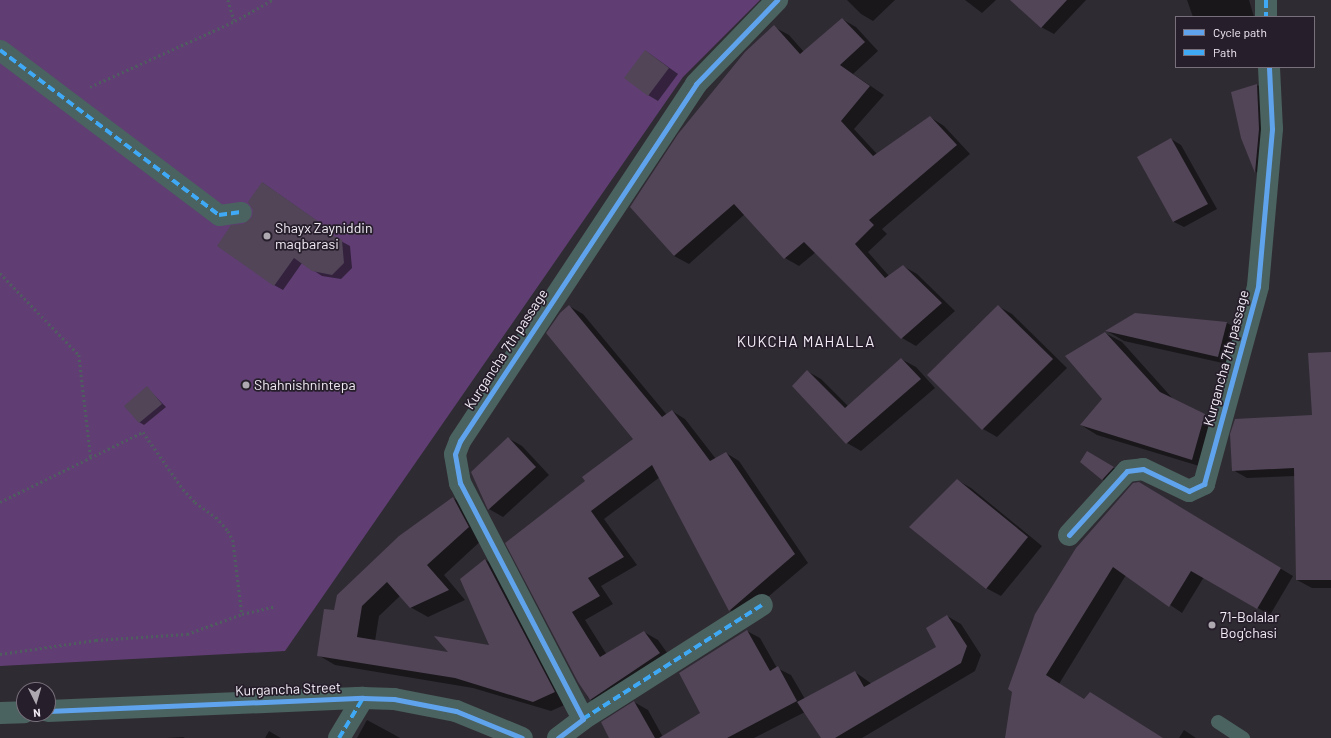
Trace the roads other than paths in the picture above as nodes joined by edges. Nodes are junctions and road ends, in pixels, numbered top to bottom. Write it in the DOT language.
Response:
graph roads {
  1 [pos="777,0"];
  2 [pos="1266,0"];
  3 [pos="1266,16"];
  4 [pos="0,50"];
  5 [pos="1269,68"];
  6 [pos="241,212"];
  7 [pos="1069,534"];
  8 [pos="762,605"];
  9 [pos="363,698"];
  10 [pos="56,711"];
  11 [pos="16,712"];
  12 [pos="0,713"];
  13 [pos="583,719"];
  14 [pos="1218,722"];
  15 [pos="339,738"];
  16 [pos="522,738"];
  17 [pos="558,738"];
  18 [pos="1243,738"];
  1 -- 13 [label="street, Kurgancha 7th passage"];
  2 -- 3 [label="street"];
  4 -- 6 [label="street"];
  5 -- 7 [label="street, Kurgancha 7th passage"];
  8 -- 13 [label="street"];
  9 -- 10 [label="street, Kurgancha Street"];
  9 -- 15 [label="street"];
  9 -- 16 [label="street, Kurgancha Street"];
  11 -- 12 [label="street"];
  13 -- 17 [label="street"];
  14 -- 18 [label="lane"];
}
